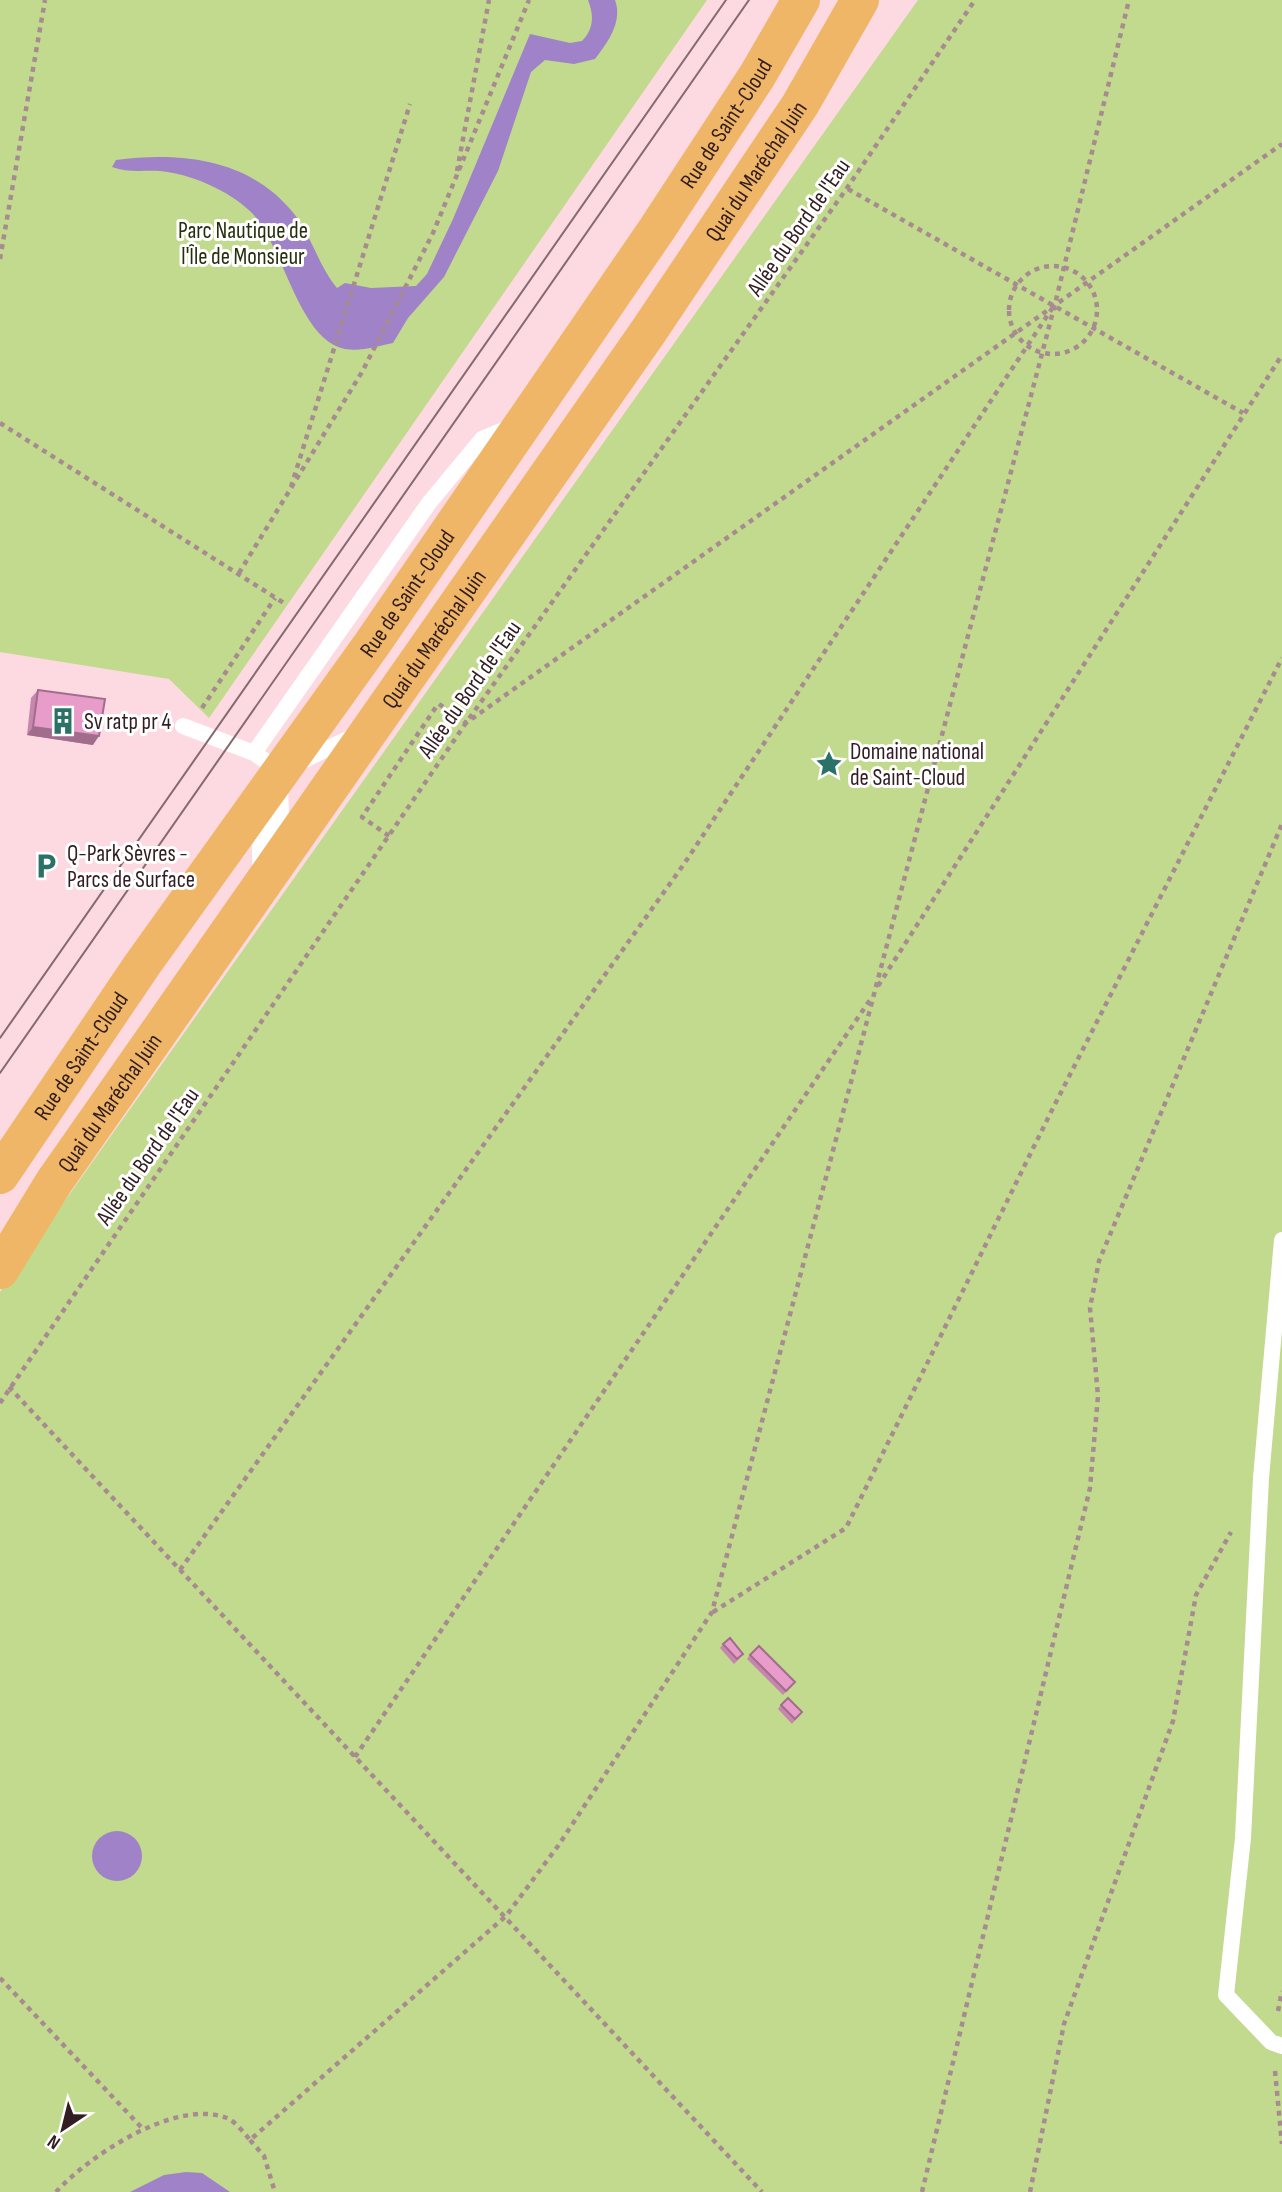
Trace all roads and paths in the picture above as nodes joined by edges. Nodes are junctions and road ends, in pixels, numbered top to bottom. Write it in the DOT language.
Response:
graph roads {
  1 [pos="45,0"];
  2 [pos="489,0"];
  3 [pos="529,0"];
  4 [pos="801,0"];
  5 [pos="860,0"];
  6 [pos="975,0"];
  7 [pos="1129,0"];
  8 [pos="410,104"];
  9 [pos="1282,144"];
  10 [pos="455,182"];
  11 [pos="847,188"];
  12 [pos="0,259"];
  13 [pos="1065,267"];
  14 [pos="1087,282"];
  15 [pos="1018,283"];
  16 [pos="1055,304"];
  17 [pos="1095,326"];
  18 [pos="1016,333"];
  19 [pos="1027,345"];
  20 [pos="1042,353"];
  21 [pos="1282,355"];
  22 [pos="1242,413"];
  23 [pos="0,423"];
  24 [pos="289,494"];
  25 [pos="239,573"];
  26 [pos="275,598"];
  27 [pos="287,605"];
  28 [pos="1282,658"];
  29 [pos="439,705"];
  30 [pos="417,722"];
  31 [pos="466,723"];
  32 [pos="183,726"];
  33 [pos="372,727"];
  34 [pos="267,762"];
  35 [pos="1282,824"];
  36 [pos="389,836"];
  37 [pos="260,887"];
  38 [pos="874,993"];
  39 [pos="0,1175"];
  40 [pos="1282,1240"];
  41 [pos="0,1270"];
  42 [pos="9,1387"];
  43 [pos="0,1403"];
  44 [pos="1261,1478"];
  45 [pos="180,1570"];
  46 [pos="712,1612"];
  47 [pos="355,1757"];
  48 [pos="506,1916"];
  49 [pos="0,1978"];
  50 [pos="1277,2044"];
  51 [pos="144,2129"];
  52 [pos="250,2140"];
  53 [pos="1282,2144"];
  54 [pos="56,2192"];
  55 [pos="275,2192"];
  56 [pos="762,2192"];
  57 [pos="922,2192"];
  58 [pos="1030,2192"];
  1 -- 12 [label="path"];
  2 -- 10 [label="path"];
  3 -- 10 [label="path"];
  4 -- 34 [label="main road, Rue de Saint-Cloud"];
  5 -- 33 [label="main road, Quai du Maréchal Juin"];
  6 -- 11 [label="path, Allée du Bord de l'Eau"];
  7 -- 13 [label="path"];
  8 -- 24 [label="path"];
  9 -- 14 [label="path"];
  10 -- 24 [label="path"];
  11 -- 15 [label="path"];
  11 -- 31 [label="path, Allée du Bord de l'Eau"];
  13 -- 14 [label="path"];
  13 -- 15 [label="path"];
  13 -- 16 [label="path"];
  14 -- 16 [label="path"];
  14 -- 17 [label="path"];
  15 -- 16 [label="path"];
  15 -- 18 [label="path"];
  16 -- 17 [label="path"];
  16 -- 18 [label="path"];
  16 -- 19 [label="path"];
  16 -- 20 [label="path"];
  17 -- 20 [label="path"];
  17 -- 22 [label="path"];
  18 -- 19 [label="path"];
  18 -- 31 [label="path"];
  19 -- 20 [label="path"];
  19 -- 45 [label="path"];
  20 -- 38 [label="path"];
  21 -- 22 [label="path"];
  22 -- 38 [label="path"];
  23 -- 25 [label="path"];
  24 -- 25 [label="path"];
  25 -- 26 [label="path"];
  26 -- 27 [label="path"];
  26 -- 32 [label="path"];
  28 -- 46 [label="path"];
  29 -- 30 [label="path"];
  29 -- 31 [label="path"];
  29 -- 36 [label="path"];
  31 -- 36 [label="path, Allée du Bord de l'Eau"];
  32 -- 34 [label="lane"];
  33 -- 34 [label="lane"];
  33 -- 37 [label="main road, Quai du Maréchal Juin"];
  34 -- 37 [label="lane"];
  34 -- 39 [label="main road, Rue de Saint-Cloud"];
  35 -- 57 [label="path"];
  36 -- 42 [label="path, Allée du Bord de l'Eau"];
  37 -- 41 [label="main road, Quai du Maréchal Juin"];
  38 -- 46 [label="path"];
  38 -- 47 [label="path"];
  40 -- 44 [label="lane"];
  42 -- 43 [label="path, Allée du Bord de l'Eau"];
  42 -- 45 [label="path"];
  44 -- 50 [label="lane"];
  44 -- 58 [label="path"];
  45 -- 47 [label="path"];
  46 -- 48 [label="path"];
  47 -- 48 [label="path"];
  48 -- 52 [label="path"];
  48 -- 56 [label="path"];
  49 -- 51 [label="path"];
  50 -- 53 [label="path"];
  51 -- 52 [label="path"];
  51 -- 54 [label="path"];
  52 -- 55 [label="path"];
}
